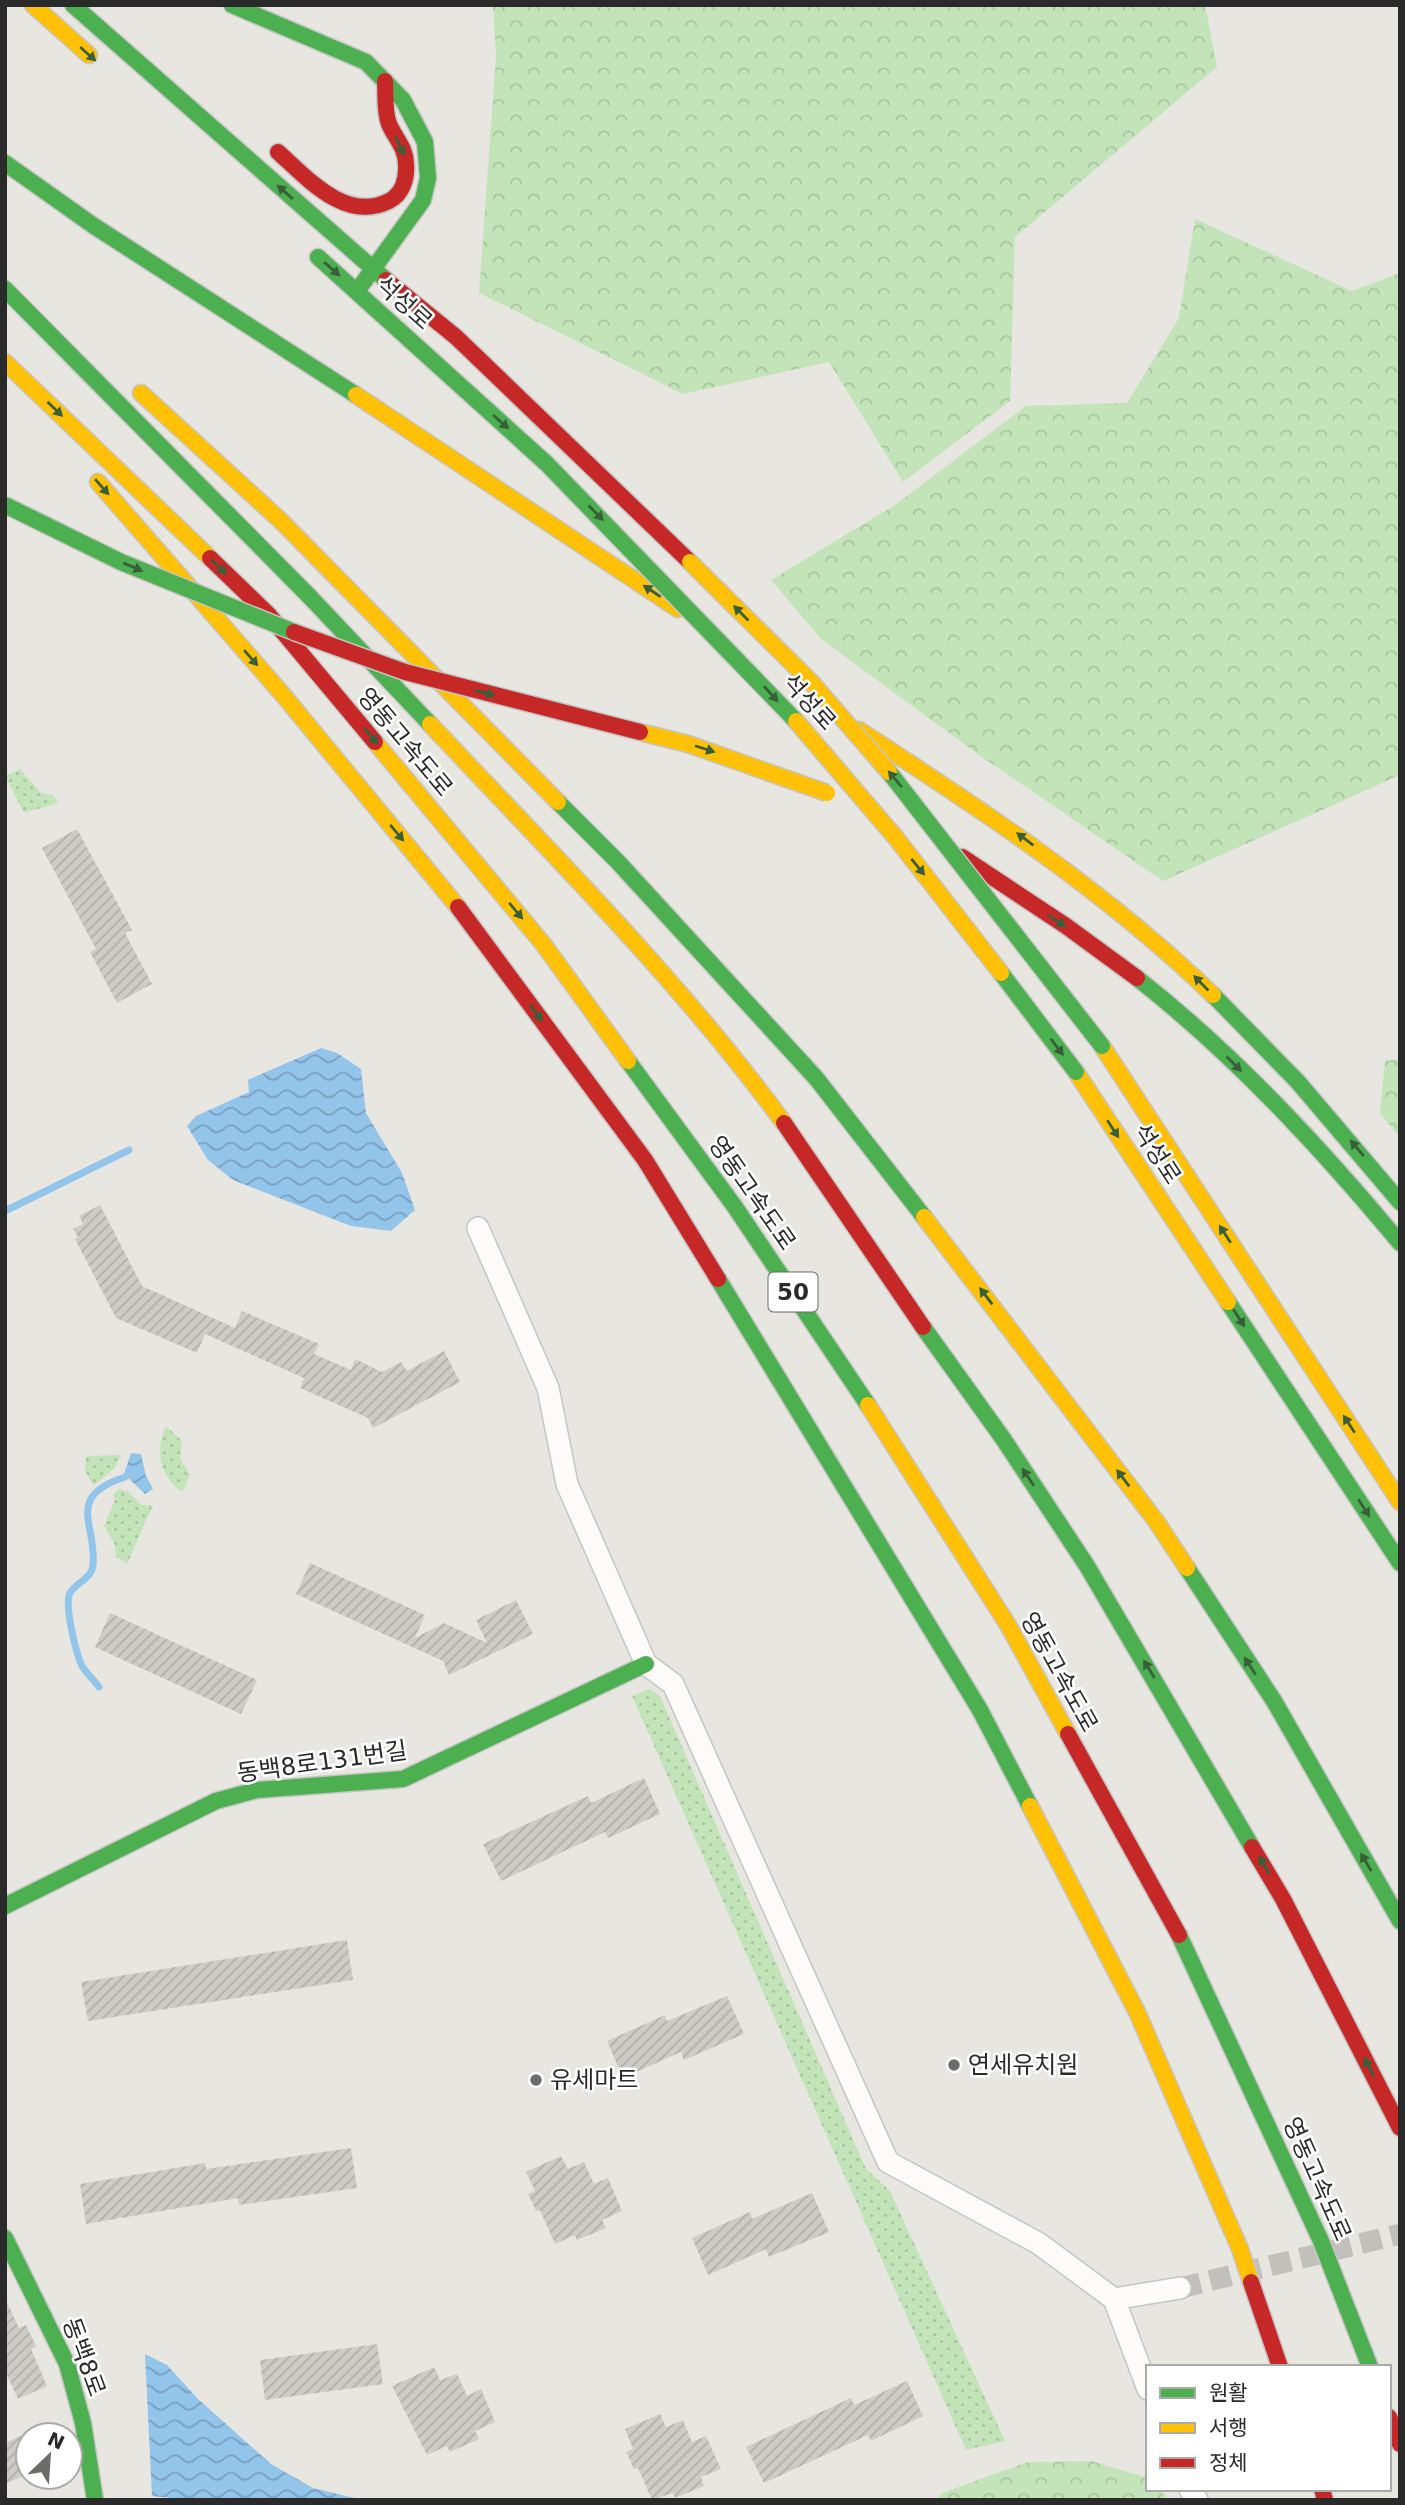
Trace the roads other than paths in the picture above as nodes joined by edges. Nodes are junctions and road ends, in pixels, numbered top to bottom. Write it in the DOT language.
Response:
graph roads {
  1 [pos="232,5"];
  2 [pos="74,6"];
  3 [pos="35,7"];
  4 [pos="97,62"];
  5 [pos="385,81"];
  6 [pos="164,86"];
  7 [pos="230,120"];
  8 [pos="262,139"];
  9 [pos="5,163"];
  10 [pos="305,246"];
  11 [pos="5,269"];
  12 [pos="373,270"];
  13 [pos="5,289"];
  14 [pos="357,291"];
  15 [pos="46,306"];
  16 [pos="5,362"];
  17 [pos="128,381"];
  18 [pos="5,383"];
  19 [pos="33,413"];
  20 [pos="89,472"];
  21 [pos="5,505"];
  22 [pos="773,673"];
  23 [pos="795,688"];
  24 [pos="1400,1202"];
  25 [pos="478,1228"];
  26 [pos="1400,1243"];
  27 [pos="1400,1502"];
  28 [pos="1400,1563"];
  29 [pos="646,1664"];
  30 [pos="5,1906"];
  31 [pos="1400,1921"];
  32 [pos="1400,2128"];
  33 [pos="5,2238"];
  34 [pos="1180,2288"];
  35 [pos="1114,2299"];
  36 [pos="1279,2365"];
  37 [pos="1369,2365"];
  38 [pos="1146,2384"];
  39 [pos="1391,2422"];
  40 [pos="1400,2444"];
  41 [pos="95,2500"];
  1 -- 5 [label="main road"];
  2 -- 6 [label="main road"];
  3 -- 4 [label="main road, one-way"];
  5 -- 8 [label="main road, one-way"];
  5 -- 12 [label="main road"];
  6 -- 7 [label="main road"];
  12 -- 6 [label="main road, one-way"];
  22 -- 9 [label="main road, one-way"];
  10 -- 14 [label="main road, 석성로, one-way"];
  11 -- 15 [label="main road"];
  12 -- 14 [label="main road"];
  27 -- 12 [label="main road, one-way, bridge"];
  32 -- 13 [label="main road, 영동고속도로, one-way"];
  14 -- 28 [label="main road, 석성로, one-way, bridge"];
  16 -- 37 [label="main road, 영동고속도로 / 50, one-way"];
  31 -- 17 [label="main road, one-way"];
  18 -- 19 [label="main road"];
  20 -- 36 [label="main road, 50, one-way"];
  21 -- 26 [label="main road, one-way, bridge"];
  24 -- 23 [label="main road, one-way"];
  25 -- 29 [label="street"];
  29 -- 30 [label="main road, 동백8로131번길"];
  29 -- 35 [label="street"];
  33 -- 41 [label="main road, 동백8로"];
  34 -- 35 [label="street"];
  35 -- 38 [label="street"];
  39 -- 40 [label="main road"];
}
